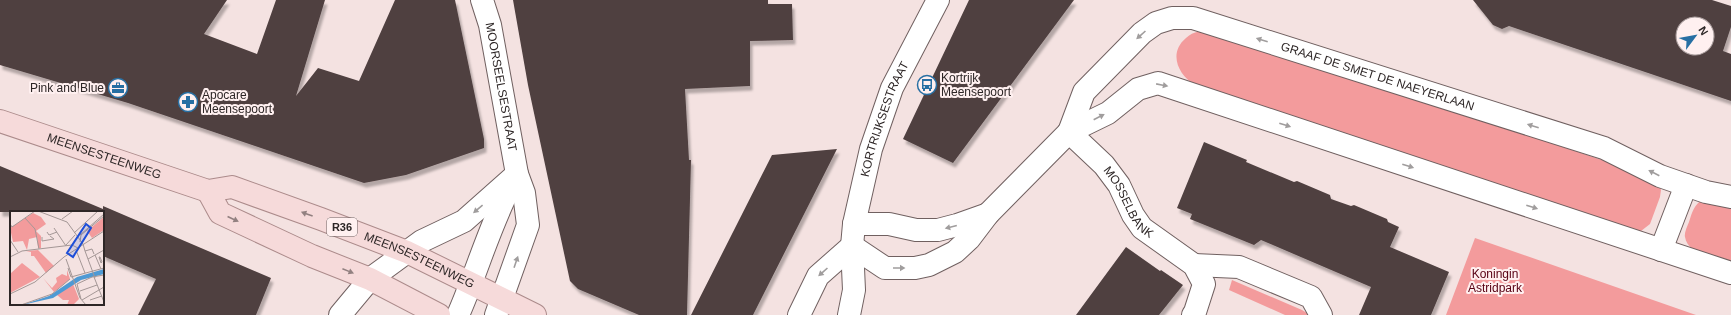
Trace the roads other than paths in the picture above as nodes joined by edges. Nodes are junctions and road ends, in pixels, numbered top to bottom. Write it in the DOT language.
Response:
graph roads {
  1 [pos="482,0"];
  2 [pos="938,0"];
  3 [pos="0,121"];
  4 [pos="1069,132"];
  5 [pos="517,174"];
  6 [pos="1686,185"];
  7 [pos="208,191"];
  8 [pos="1731,197"];
  9 [pos="988,214"];
  10 [pos="854,224"];
  11 [pos="852,246"];
  12 [pos="1661,250"];
  13 [pos="407,252"];
  14 [pos="1194,265"];
  15 [pos="1731,274"];
  16 [pos="370,280"];
  17 [pos="472,283"];
  18 [pos="500,307"];
  19 [pos="340,315"];
  20 [pos="440,315"];
  21 [pos="458,315"];
  22 [pos="536,315"];
  23 [pos="799,315"];
  24 [pos="849,315"];
  25 [pos="1192,315"];
  26 [pos="1320,315"];
  1 -- 5 [label="street, MOORSEELSESTRAAT"];
  2 -- 10 [label="street, KORTRIJKSESTRAAT"];
  3 -- 7 [label="main road, MEENSESTEENWEG / R36"];
  6 -- 4 [label="street, GRAAF DE SMET DE NAEYERLAAN, one-way"];
  4 -- 9 [label="street, GRAAF DE SMET DE NAEYERLAAN"];
  4 -- 12 [label="street, GRAAF DE SMET DE NAEYERLAAN, one-way"];
  4 -- 14 [label="street, MOSSELBANK"];
  5 -- 13 [label="street, one-way"];
  5 -- 17 [label="street"];
  18 -- 5 [label="street, MOORSEELSESTRAAT, one-way"];
  6 -- 8 [label="street, GRAAF DE SMET DE NAEYERLAAN"];
  6 -- 12 [label="street"];
  13 -- 7 [label="main road, MEENSESTEENWEG / R36, one-way"];
  7 -- 16 [label="main road, one-way"];
  9 -- 10 [label="street, GRAAF DE SMET DE NAEYERLAAN, one-way"];
  11 -- 9 [label="street, GRAAF DE SMET DE NAEYERLAAN, one-way"];
  10 -- 11 [label="street, KORTRIJKSESTRAAT"];
  11 -- 23 [label="street, one-way"];
  11 -- 24 [label="street, KORTRIJKSESTRAAT"];
  12 -- 15 [label="street, GRAAF DE SMET DE NAEYERLAAN"];
  13 -- 16 [label="street"];
  13 -- 17 [label="main road, MEENSESTEENWEG / R36"];
  14 -- 25 [label="street, MOSSELBANK"];
  14 -- 26 [label="street"];
  16 -- 19 [label="street"];
  16 -- 20 [label="main road"];
  17 -- 18 [label="main road, MEENSESTEENWEG / R36"];
  17 -- 21 [label="street"];
  18 -- 22 [label="main road, MEENSESTEENWEG / R36"];
}
